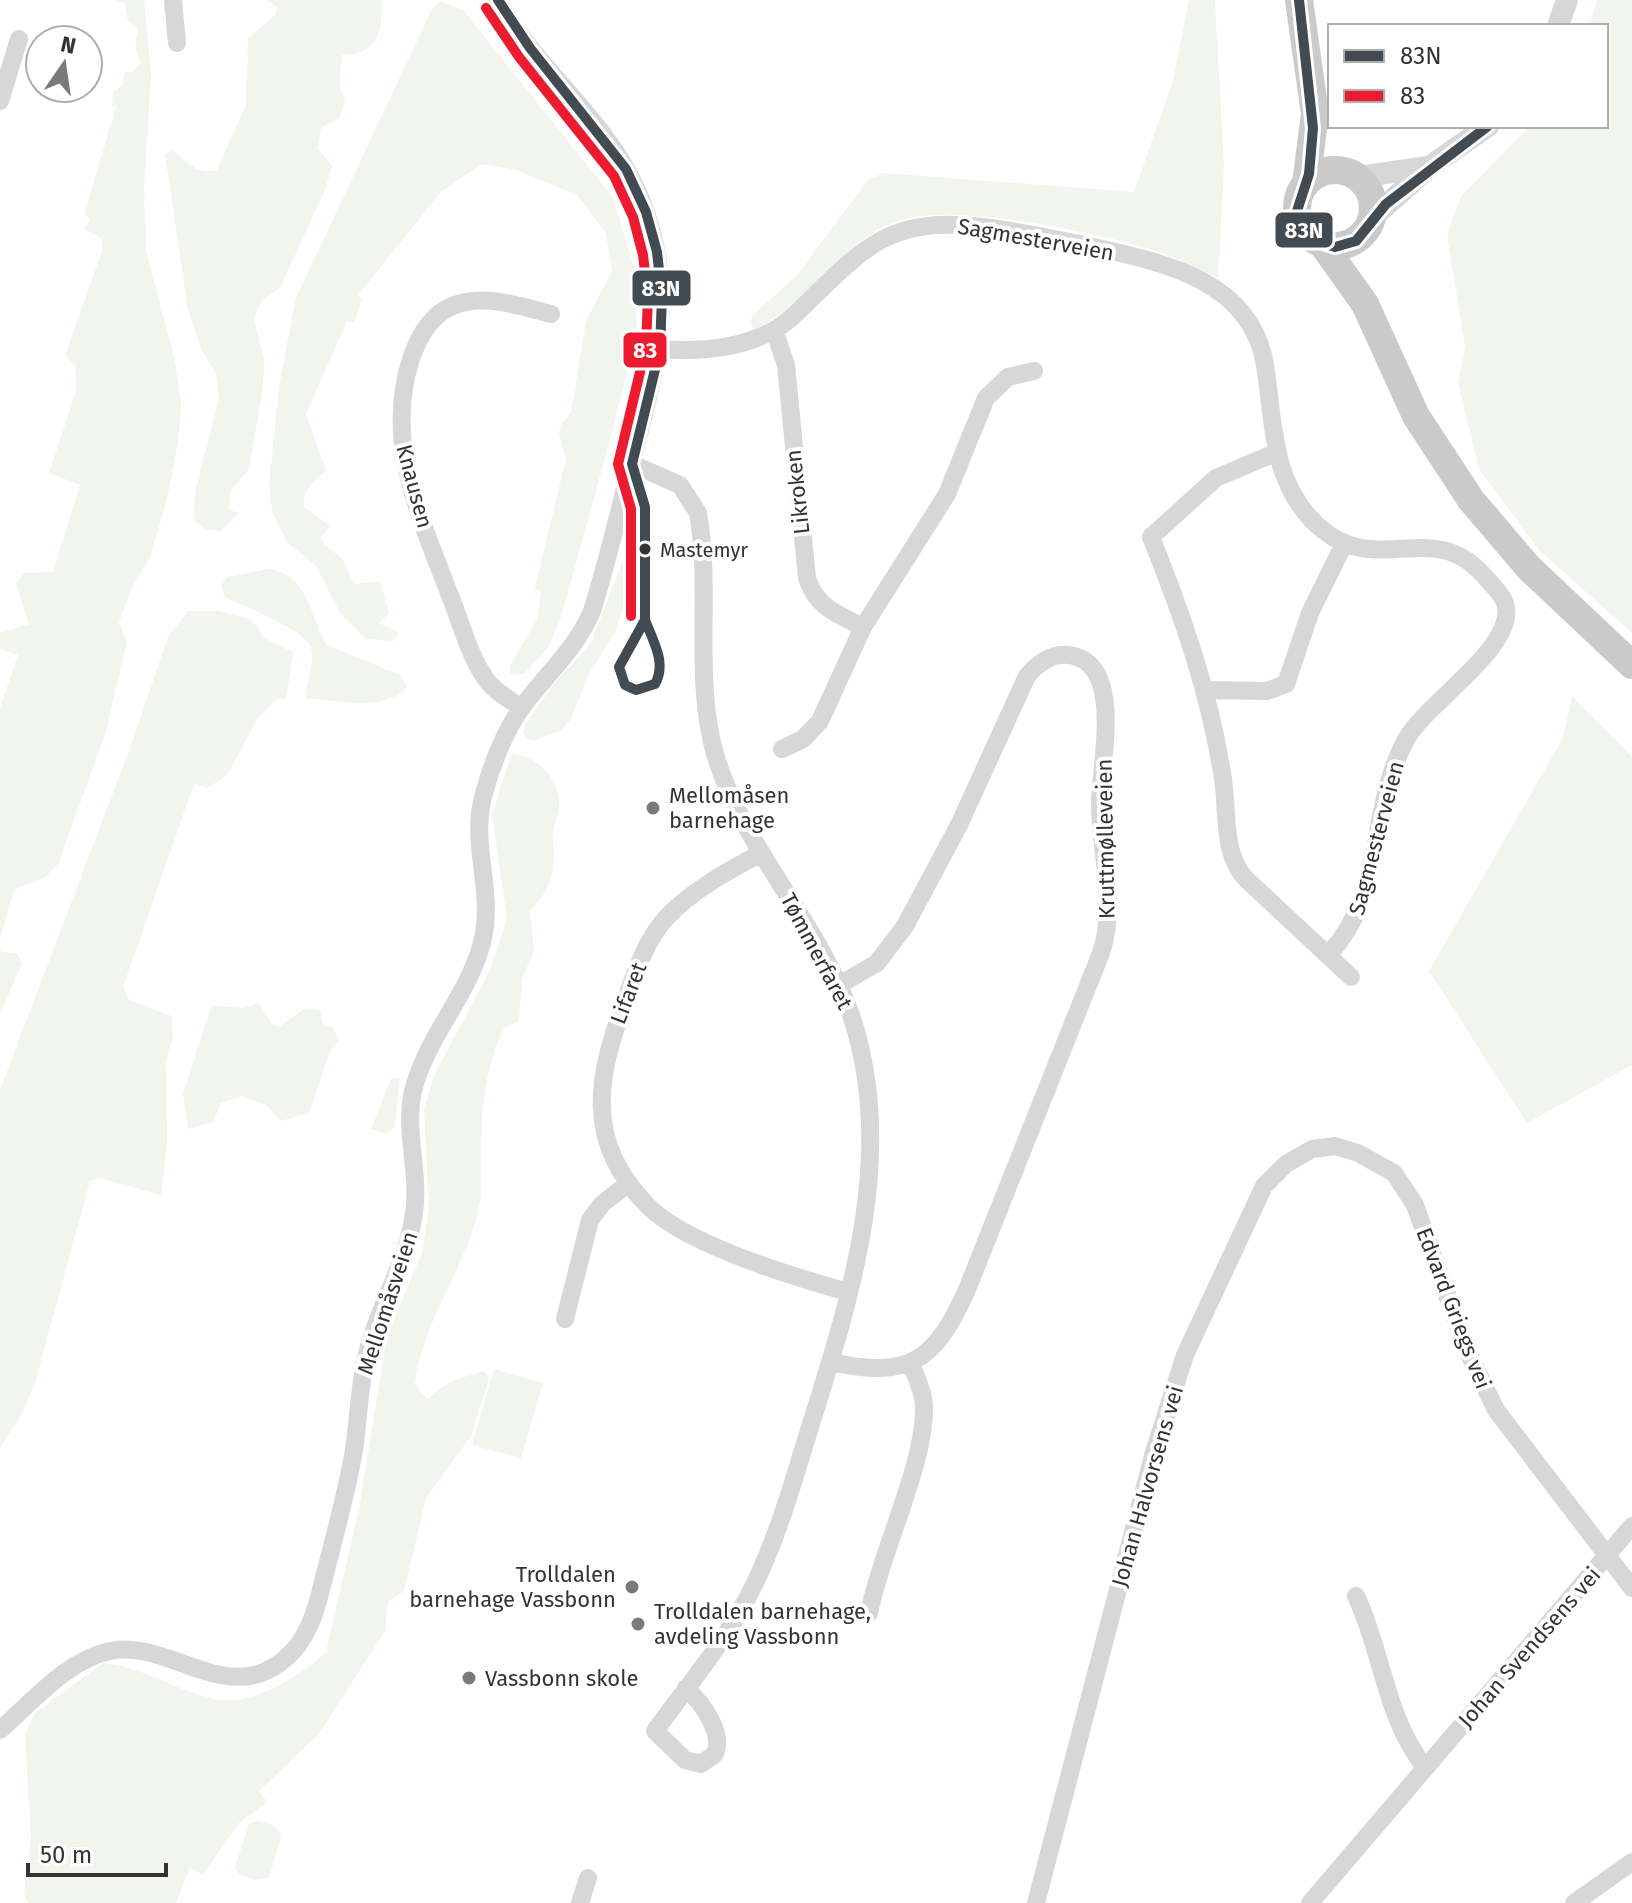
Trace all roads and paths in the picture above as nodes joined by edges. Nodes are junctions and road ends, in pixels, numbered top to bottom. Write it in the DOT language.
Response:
graph roads {
  1 [pos="173,0"];
  2 [pos="498,0"];
  3 [pos="1299,0"];
  4 [pos="1567,0"];
  5 [pos="1559,24"];
  6 [pos="19,39"];
  7 [pos="177,43"];
  8 [pos="0,101"];
  9 [pos="1315,114"];
  10 [pos="1485,128"];
  11 [pos="1429,167"];
  12 [pos="1351,174"];
  13 [pos="1306,183"];
  14 [pos="1368,226"];
  15 [pos="1323,245"];
  16 [pos="1365,304"];
  17 [pos="551,314"];
  18 [pos="774,330"];
  19 [pos="660,349"];
  20 [pos="1034,371"];
  21 [pos="1275,453"];
  22 [pos="632,464"];
  23 [pos="1344,544"];
  24 [pos="863,627"];
  25 [pos="1632,665"];
  26 [pos="1206,690"];
  27 [pos="522,708"];
  28 [pos="782,749"];
  29 [pos="762,853"];
  30 [pos="1329,954"];
  31 [pos="1351,977"];
  32 [pos="839,985"];
  33 [pos="1358,1153"];
  34 [pos="629,1183"];
  35 [pos="848,1292"];
  36 [pos="565,1319"];
  37 [pos="831,1362"];
  38 [pos="911,1364"];
  39 [pos="1632,1526"];
  40 [pos="1608,1556"];
  41 [pos="1632,1588"];
  42 [pos="1356,1596"];
  43 [pos="869,1613"];
  44 [pos="686,1688"];
  45 [pos="0,1730"];
  46 [pos="1425,1767"];
  47 [pos="1632,1862"];
  48 [pos="588,1878"];
  49 [pos="580,1903"];
  50 [pos="1036,1903"];
  51 [pos="1310,1903"];
  52 [pos="1574,1903"];
  1 -- 7 [label="street"];
  2 -- 19 [label="street, Mellomåsveien"];
  3 -- 9 [label="main road"];
  4 -- 5 [label="street"];
  6 -- 8 [label="street"];
  9 -- 12 [label="main road"];
  9 -- 13 [label="main road"];
  10 -- 11 [label="street"];
  11 -- 12 [label="street"];
  11 -- 14 [label="street"];
  12 -- 13 [label="main road"];
  12 -- 14 [label="main road"];
  13 -- 15 [label="main road"];
  14 -- 15 [label="main road"];
  14 -- 16 [label="main road"];
  15 -- 16 [label="main road"];
  16 -- 25 [label="main road"];
  17 -- 27 [label="street, Knausen"];
  18 -- 19 [label="street, Sagmesterveien"];
  18 -- 21 [label="street, Sagmesterveien"];
  18 -- 24 [label="street, Likroken"];
  19 -- 22 [label="street, Mellomåsveien"];
  20 -- 24 [label="street"];
  21 -- 23 [label="street, Sagmesterveien"];
  21 -- 26 [label="street"];
  22 -- 27 [label="street, Mellomåsveien"];
  22 -- 29 [label="street, Tømmerfaret"];
  23 -- 26 [label="street"];
  23 -- 30 [label="street, Sagmesterveien"];
  24 -- 28 [label="street"];
  26 -- 30 [label="street"];
  27 -- 45 [label="street, Mellomåsveien"];
  29 -- 32 [label="street, Tømmerfaret"];
  29 -- 34 [label="street, Lifaret"];
  30 -- 31 [label="street"];
  32 -- 35 [label="street, Tømmerfaret"];
  32 -- 38 [label="street, Kruttmølleveien"];
  33 -- 40 [label="street, Edvard Griegs vei"];
  33 -- 50 [label="street, Johan Halvorsens vei"];
  34 -- 35 [label="street, Lifaret"];
  34 -- 36 [label="street"];
  35 -- 37 [label="street, Tømmerfaret"];
  37 -- 38 [label="street"];
  37 -- 44 [label="street, Tømmerfaret"];
  38 -- 43 [label="street"];
  39 -- 40 [label="street, Johan Svendsens vei"];
  40 -- 41 [label="street, Edvard Griegs vei"];
  40 -- 46 [label="street, Johan Svendsens vei"];
  42 -- 46 [label="street"];
  44 -- 44 [label="street, Tømmerfaret"];
  46 -- 51 [label="street, Johan Svendsens vei"];
  47 -- 52 [label="street"];
  48 -- 49 [label="street"];
}
